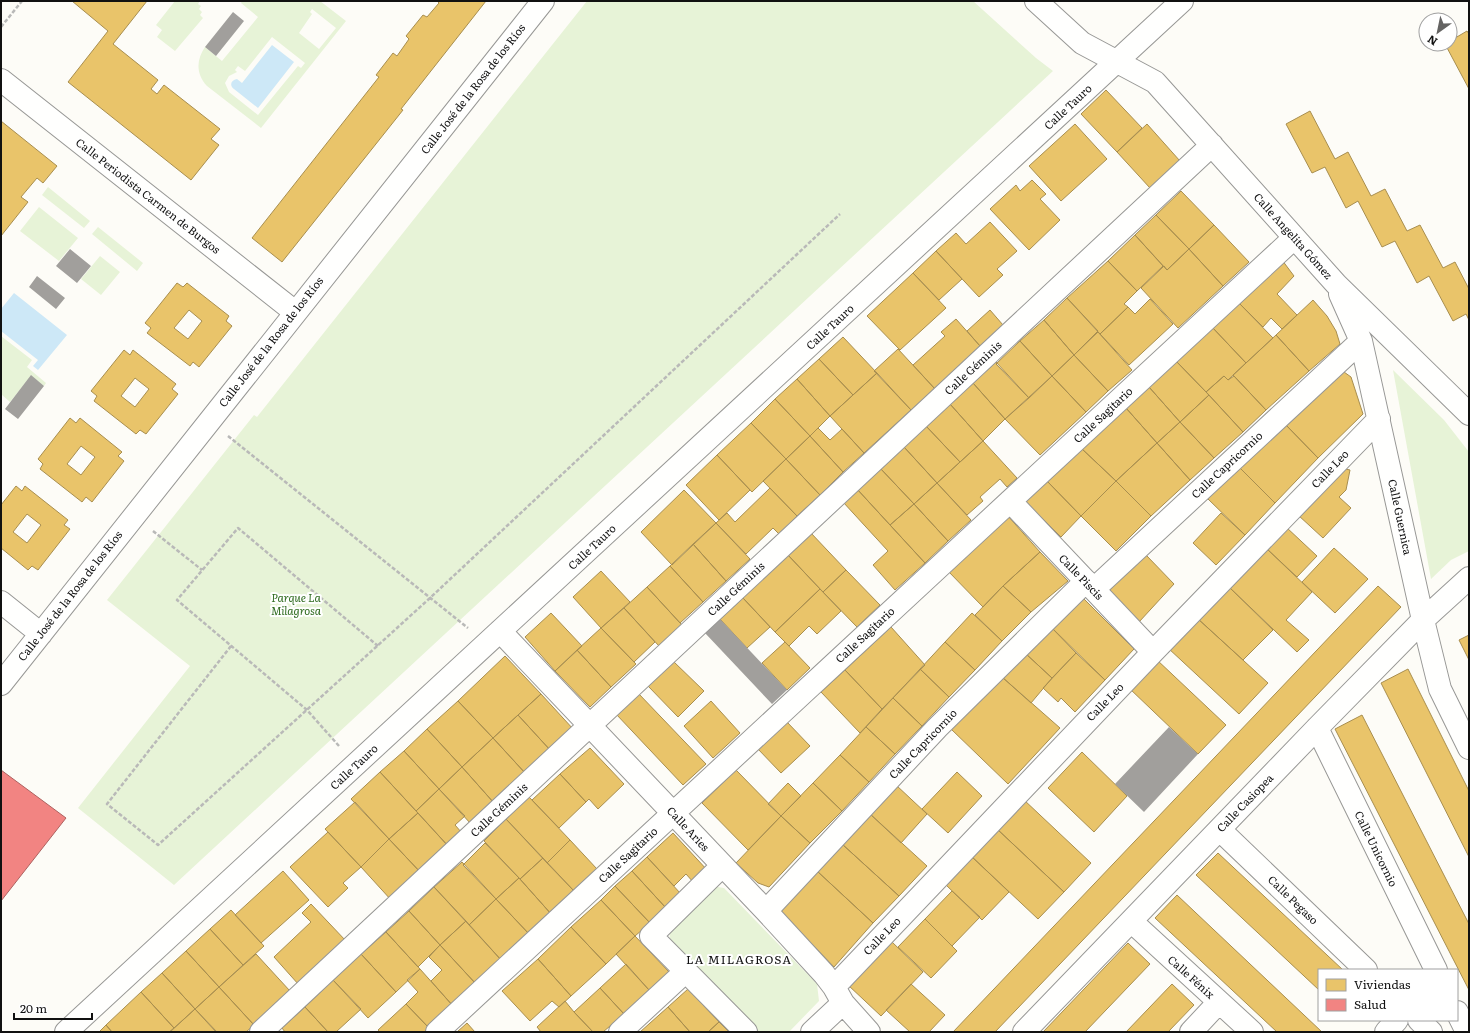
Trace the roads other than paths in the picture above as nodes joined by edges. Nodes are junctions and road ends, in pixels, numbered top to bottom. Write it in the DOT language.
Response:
graph roads {
  1 [pos="542,1"];
  2 [pos="1036,1"];
  3 [pos="1182,1"];
  4 [pos="1117,62"];
  5 [pos="1,80"];
  6 [pos="1212,145"];
  7 [pos="1294,238"];
  8 [pos="1336,284"];
  9 [pos="295,312"];
  10 [pos="1361,341"];
  11 [pos="1469,414"];
  12 [pos="1379,419"];
  13 [pos="1010,501"];
  14 [pos="1469,578"];
  15 [pos="1090,585"];
  16 [pos="1,602"];
  17 [pos="1423,620"];
  18 [pos="41,634"];
  19 [pos="494,638"];
  20 [pos="1153,652"];
  21 [pos="1,684"];
  22 [pos="590,725"];
  23 [pos="1317,728"];
  24 [pos="1469,748"];
  25 [pos="673,813"];
  26 [pos="1220,830"];
  27 [pos="722,866"];
  28 [pos="766,911"];
  29 [pos="1131,921"];
  30 [pos="1365,969"];
  31 [pos="1436,969"];
  32 [pos="686,971"];
  33 [pos="838,995"];
  34 [pos="1219,1002"];
  35 [pos="1458,1014"];
  36 [pos="1396,1021"];
  37 [pos="1420,1021"];
  38 [pos="66,1032"];
  39 [pos="261,1032"];
  40 [pos="437,1032"];
  41 [pos="620,1032"];
  42 [pos="746,1032"];
  43 [pos="812,1032"];
  44 [pos="870,1032"];
  45 [pos="1024,1032"];
  46 [pos="1191,1032"];
  47 [pos="1252,1032"];
  48 [pos="1386,1032"];
  49 [pos="1431,1032"];
  50 [pos="1467,1032"];
  1 -- 9 [label="street, Calle José de la Rosa de los Ríos"];
  2 -- 4 [label="street, Calle Angelita Gómez"];
  3 -- 4 [label="street, Calle Tauro"];
  4 -- 6 [label="street, Calle Angelita Gómez"];
  4 -- 19 [label="street, Calle Tauro"];
  5 -- 9 [label="street, Calle Periodista Carmen de Burgos"];
  6 -- 7 [label="street, Calle Angelita Gómez"];
  6 -- 22 [label="street, Calle Géminis"];
  7 -- 8 [label="street, Calle Angelita Gómez"];
  7 -- 13 [label="street, Calle Sagitario"];
  8 -- 10 [label="street, Calle Guernica"];
  8 -- 11 [label="street, Calle Angelita Gómez"];
  9 -- 18 [label="street, Calle José de la Rosa de los Ríos"];
  10 -- 12 [label="street, Calle Guernica"];
  10 -- 15 [label="street, Calle Capricornio"];
  12 -- 17 [label="street, Calle Guernica"];
  12 -- 20 [label="street, Calle Leo"];
  13 -- 15 [label="street, Calle Piscis"];
  13 -- 25 [label="street, Calle Sagitario"];
  14 -- 17 [label="street, Calle Casiopea"];
  15 -- 20 [label="street, Calle Piscis"];
  15 -- 28 [label="street, Calle Capricornio"];
  16 -- 18 [label="street"];
  17 -- 23 [label="street, Calle Casiopea"];
  17 -- 24 [label="street, Calle Guernica"];
  18 -- 21 [label="street, Calle José de la Rosa de los Ríos"];
  19 -- 22 [label="street, Calle Aries"];
  19 -- 38 [label="street, Calle Tauro"];
  20 -- 33 [label="street, Calle Leo"];
  22 -- 25 [label="street, Calle Aries"];
  22 -- 39 [label="street, Calle Géminis"];
  23 -- 26 [label="street, Calle Casiopea"];
  23 -- 31 [label="street, Calle Unicornio"];
  25 -- 27 [label="street, Calle Aries"];
  25 -- 40 [label="street, Calle Sagitario"];
  26 -- 29 [label="street, Calle Casiopea"];
  26 -- 30 [label="street, Calle Pegaso"];
  27 -- 28 [label="street, Calle Aries"];
  27 -- 32 [label="street"];
  28 -- 33 [label="street, Calle Aries"];
  29 -- 34 [label="street, Calle Fénix"];
  29 -- 45 [label="street, Calle Casiopea"];
  32 -- 41 [label="street"];
  32 -- 42 [label="street"];
  33 -- 43 [label="street, Calle Leo"];
  33 -- 44 [label="street, Calle Aries"];
  34 -- 46 [label="street"];
  34 -- 47 [label="street, Calle Fénix"];
  35 -- 50 [label="street"];
  36 -- 48 [label="street"];
  37 -- 49 [label="street"];
}
